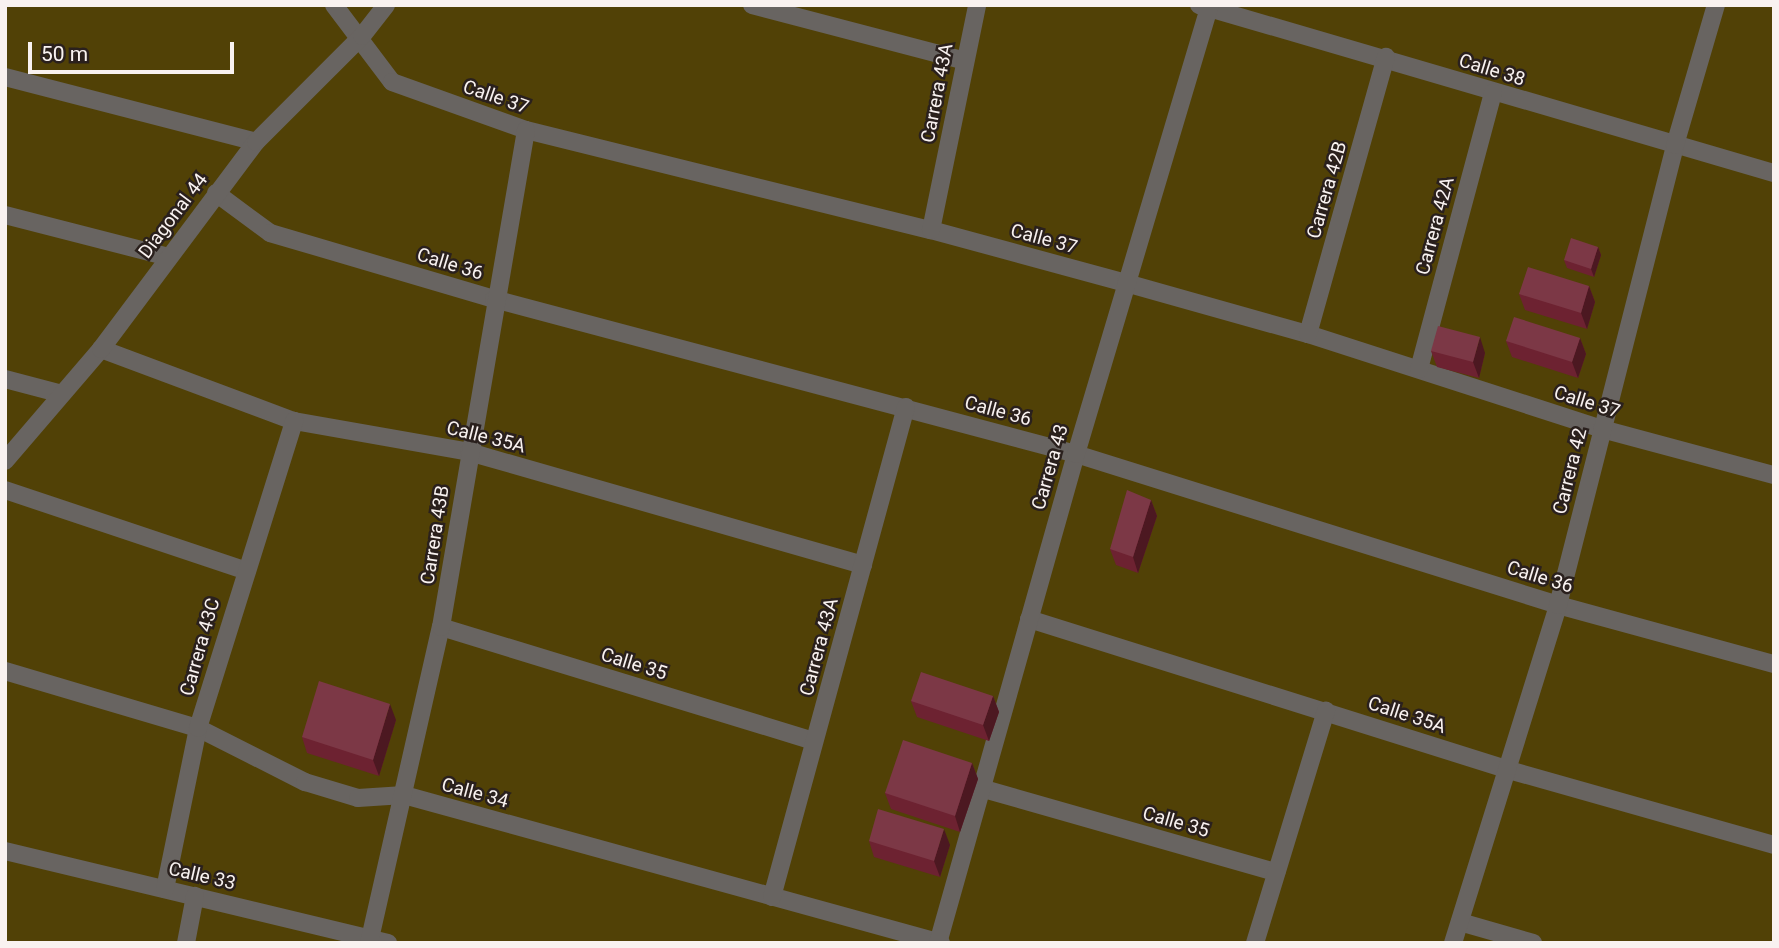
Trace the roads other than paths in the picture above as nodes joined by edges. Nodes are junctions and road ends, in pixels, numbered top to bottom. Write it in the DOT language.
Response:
graph roads {
  1 [pos="334,5"];
  2 [pos="386,5"];
  3 [pos="752,5"];
  4 [pos="976,5"];
  5 [pos="1716,5"];
  6 [pos="1206,6"];
  7 [pos="362,36"];
  8 [pos="1386,57"];
  9 [pos="965,61"];
  10 [pos="5,77"];
  11 [pos="1493,93"];
  12 [pos="526,130"];
  13 [pos="256,142"];
  14 [pos="1675,145"];
  15 [pos="1774,173"];
  16 [pos="216,192"];
  17 [pos="5,215"];
  18 [pos="931,230"];
  19 [pos="169,257"];
  20 [pos="1126,283"];
  21 [pos="494,299"];
  22 [pos="1308,334"];
  23 [pos="101,349"];
  24 [pos="1419,369"];
  25 [pos="5,379"];
  26 [pos="62,394"];
  27 [pos="906,407"];
  28 [pos="294,421"];
  29 [pos="1602,429"];
  30 [pos="469,452"];
  31 [pos="1076,454"];
  32 [pos="5,461"];
  33 [pos="1774,475"];
  34 [pos="5,490"];
  35 [pos="863,565"];
  36 [pos="244,570"];
  37 [pos="1558,605"];
  38 [pos="1028,620"];
  39 [pos="441,627"];
  40 [pos="1774,664"];
  41 [pos="5,671"];
  42 [pos="1326,711"];
  43 [pos="198,728"];
  44 [pos="814,741"];
  45 [pos="1509,770"];
  46 [pos="984,789"];
  47 [pos="404,795"];
  48 [pos="1774,845"];
  49 [pos="5,851"];
  50 [pos="1276,872"];
  51 [pos="165,889"];
  52 [pos="195,896"];
  53 [pos="772,897"];
  54 [pos="1460,922"];
  55 [pos="369,940"];
  56 [pos="939,942"];
  57 [pos="186,943"];
  58 [pos="388,943"];
  59 [pos="1255,943"];
  60 [pos="1453,943"];
  61 [pos="1533,943"];
  1 -- 7 [label="street, Calle 37"];
  2 -- 7 [label="street, Diagonal 44"];
  3 -- 9 [label="street"];
  4 -- 9 [label="street, Carrera 43A"];
  5 -- 14 [label="street, Carrera 42"];
  6 -- 8 [label="street, Calle 38"];
  6 -- 20 [label="street, Carrera 43"];
  7 -- 12 [label="street, Calle 37"];
  7 -- 13 [label="street, Diagonal 44"];
  8 -- 11 [label="street, Calle 38"];
  8 -- 22 [label="street, Carrera 42B"];
  9 -- 18 [label="street, Carrera 43A"];
  10 -- 13 [label="street"];
  11 -- 14 [label="street, Calle 38"];
  11 -- 24 [label="street, Carrera 42A"];
  12 -- 18 [label="street, Calle 37"];
  12 -- 21 [label="street, Carrera 43B"];
  13 -- 16 [label="street, Diagonal 44"];
  14 -- 15 [label="street, Calle 38"];
  14 -- 29 [label="street, Carrera 42"];
  16 -- 19 [label="street, Diagonal 44"];
  16 -- 21 [label="street, Calle 36"];
  17 -- 19 [label="street"];
  18 -- 20 [label="street, Calle 37"];
  19 -- 23 [label="street, Diagonal 44"];
  20 -- 22 [label="street, Calle 37"];
  20 -- 31 [label="street, Carrera 43"];
  21 -- 27 [label="street, Calle 36"];
  21 -- 30 [label="street, Carrera 43B"];
  22 -- 24 [label="street, Calle 37"];
  23 -- 26 [label="street, Diagonal 44"];
  23 -- 28 [label="street, Calle 35A"];
  24 -- 29 [label="street, Calle 37"];
  25 -- 26 [label="street"];
  26 -- 32 [label="street, Diagonal 44"];
  27 -- 31 [label="street, Calle 36"];
  27 -- 35 [label="street, Carrera 43A"];
  28 -- 30 [label="street, Calle 35A"];
  28 -- 36 [label="street, Carrera 43C"];
  29 -- 33 [label="street, Calle 37"];
  29 -- 37 [label="street, Carrera 42"];
  30 -- 35 [label="street, Calle 35A"];
  30 -- 39 [label="street, Carrera 43B"];
  31 -- 37 [label="street, Calle 36"];
  31 -- 38 [label="street, Carrera 43"];
  34 -- 36 [label="street"];
  35 -- 44 [label="street, Carrera 43A"];
  36 -- 43 [label="street, Carrera 43C"];
  37 -- 40 [label="street, Calle 36"];
  37 -- 45 [label="street, Carrera 42"];
  38 -- 42 [label="street, Calle 35A"];
  38 -- 46 [label="street, Carrera 43"];
  39 -- 44 [label="street, Calle 35"];
  39 -- 47 [label="street, Carrera 43B"];
  41 -- 43 [label="street, Calle 34"];
  42 -- 45 [label="street, Calle 35A"];
  42 -- 50 [label="street"];
  43 -- 47 [label="street, Calle 34"];
  43 -- 51 [label="street, Carrera 43C"];
  44 -- 53 [label="street, Carrera 43A"];
  45 -- 48 [label="street, Calle 35A"];
  45 -- 54 [label="street, Carrera 42"];
  46 -- 50 [label="street, Calle 35"];
  46 -- 56 [label="street, Carrera 43"];
  47 -- 53 [label="street, Calle 34"];
  47 -- 55 [label="street, Carrera 43B"];
  49 -- 51 [label="street, Calle 33"];
  50 -- 59 [label="street"];
  51 -- 52 [label="street, Calle 33"];
  52 -- 55 [label="street, Calle 33"];
  52 -- 57 [label="street"];
  53 -- 56 [label="street, Calle 34"];
  54 -- 60 [label="street, Carrera 42"];
  54 -- 61 [label="street"];
  55 -- 58 [label="street, Calle 33"];
}
